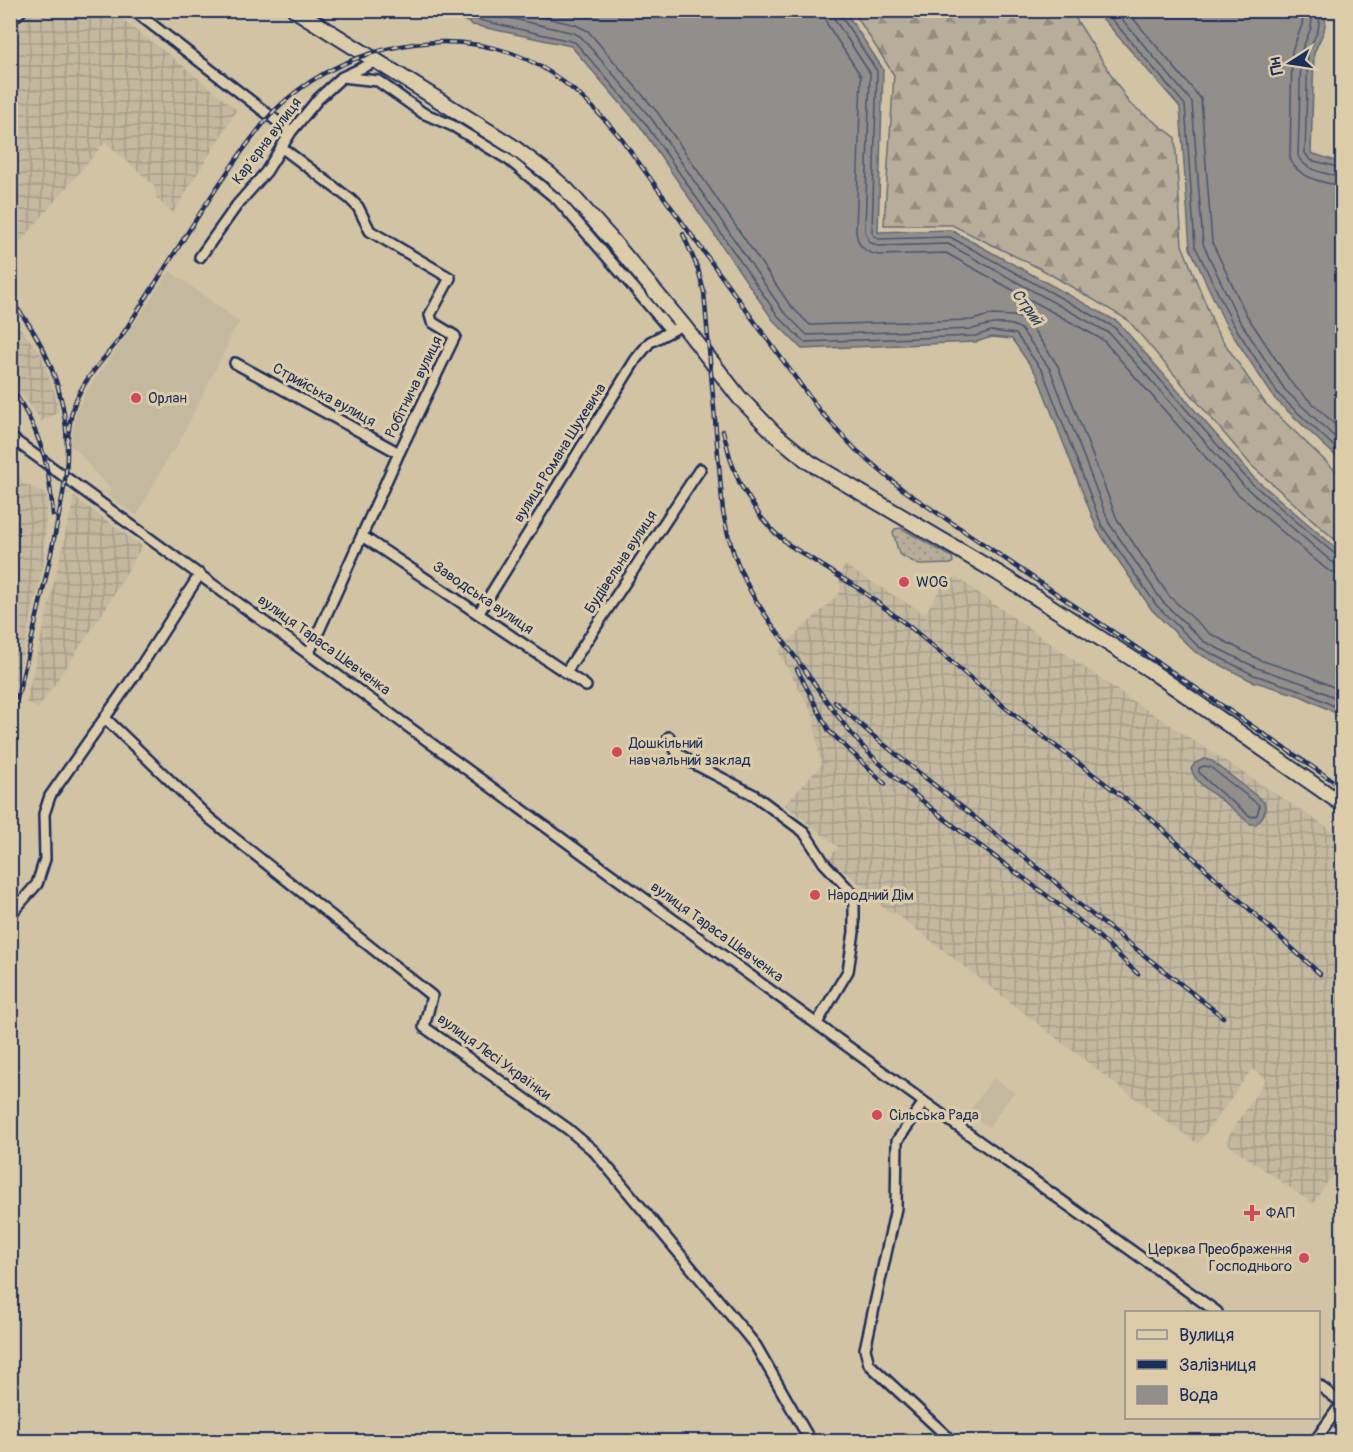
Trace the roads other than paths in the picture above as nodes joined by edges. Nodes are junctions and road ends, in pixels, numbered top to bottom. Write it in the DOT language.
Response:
graph roads {
  1 [pos="22,10"];
  2 [pos="133,10"];
  3 [pos="295,10"];
  4 [pos="10,21"];
  5 [pos="375,62"];
  6 [pos="342,77"];
  7 [pos="291,132"];
  8 [pos="281,147"];
  9 [pos="200,257"];
  10 [pos="677,328"];
  11 [pos="235,363"];
  12 [pos="10,437"];
  13 [pos="399,453"];
  14 [pos="700,469"];
  15 [pos="362,536"];
  16 [pos="200,574"];
  17 [pos="479,613"];
  18 [pos="309,653"];
  19 [pos="567,672"];
  20 [pos="586,686"];
  21 [pos="105,718"];
  22 [pos="669,737"];
  23 [pos="1342,804"];
  24 [pos="10,915"];
  25 [pos="817,1023"];
  26 [pos="924,1102"];
  27 [pos="1216,1311"];
  28 [pos="1320,1387"];
  29 [pos="1342,1403"];
  30 [pos="811,1442"];
  31 [pos="953,1442"];
  32 [pos="1314,1442"];
  1 -- 4 [label="street"];
  2 -- 7 [label="street"];
  3 -- 5 [label="highway"];
  5 -- 6 [label="street, Карʼєрна вулиця"];
  5 -- 10 [label="highway"];
  6 -- 7 [label="street, Карʼєрна вулиця"];
  6 -- 10 [label="street"];
  7 -- 8 [label="street, Карʼєрна вулиця"];
  8 -- 9 [label="street, Карʼєрна вулиця"];
  8 -- 13 [label="street, Робітнича вулиця"];
  10 -- 17 [label="street, вулиця Романа Шухевича"];
  10 -- 23 [label="highway"];
  11 -- 13 [label="street, Стрийська вулиця"];
  12 -- 16 [label="street, вулиця Тараса Шевченка"];
  13 -- 15 [label="street, Робітнича вулиця"];
  14 -- 19 [label="street, Будівельна вулиця"];
  15 -- 17 [label="street, Заводська вулиця"];
  15 -- 18 [label="street, Робітнича вулиця"];
  16 -- 18 [label="street, вулиця Тараса Шевченка"];
  16 -- 21 [label="street"];
  17 -- 19 [label="street, Заводська вулиця"];
  18 -- 25 [label="street, вулиця Тараса Шевченка"];
  19 -- 20 [label="street, Заводська вулиця"];
  21 -- 24 [label="street"];
  21 -- 30 [label="street, вулиця Лесі Українки"];
  22 -- 25 [label="street"];
  25 -- 26 [label="street, вулиця Тараса Шевченка"];
  26 -- 27 [label="street, вулиця Тараса Шевченка"];
  26 -- 31 [label="street"];
  28 -- 29 [label="street"];
  29 -- 32 [label="street"];
}
